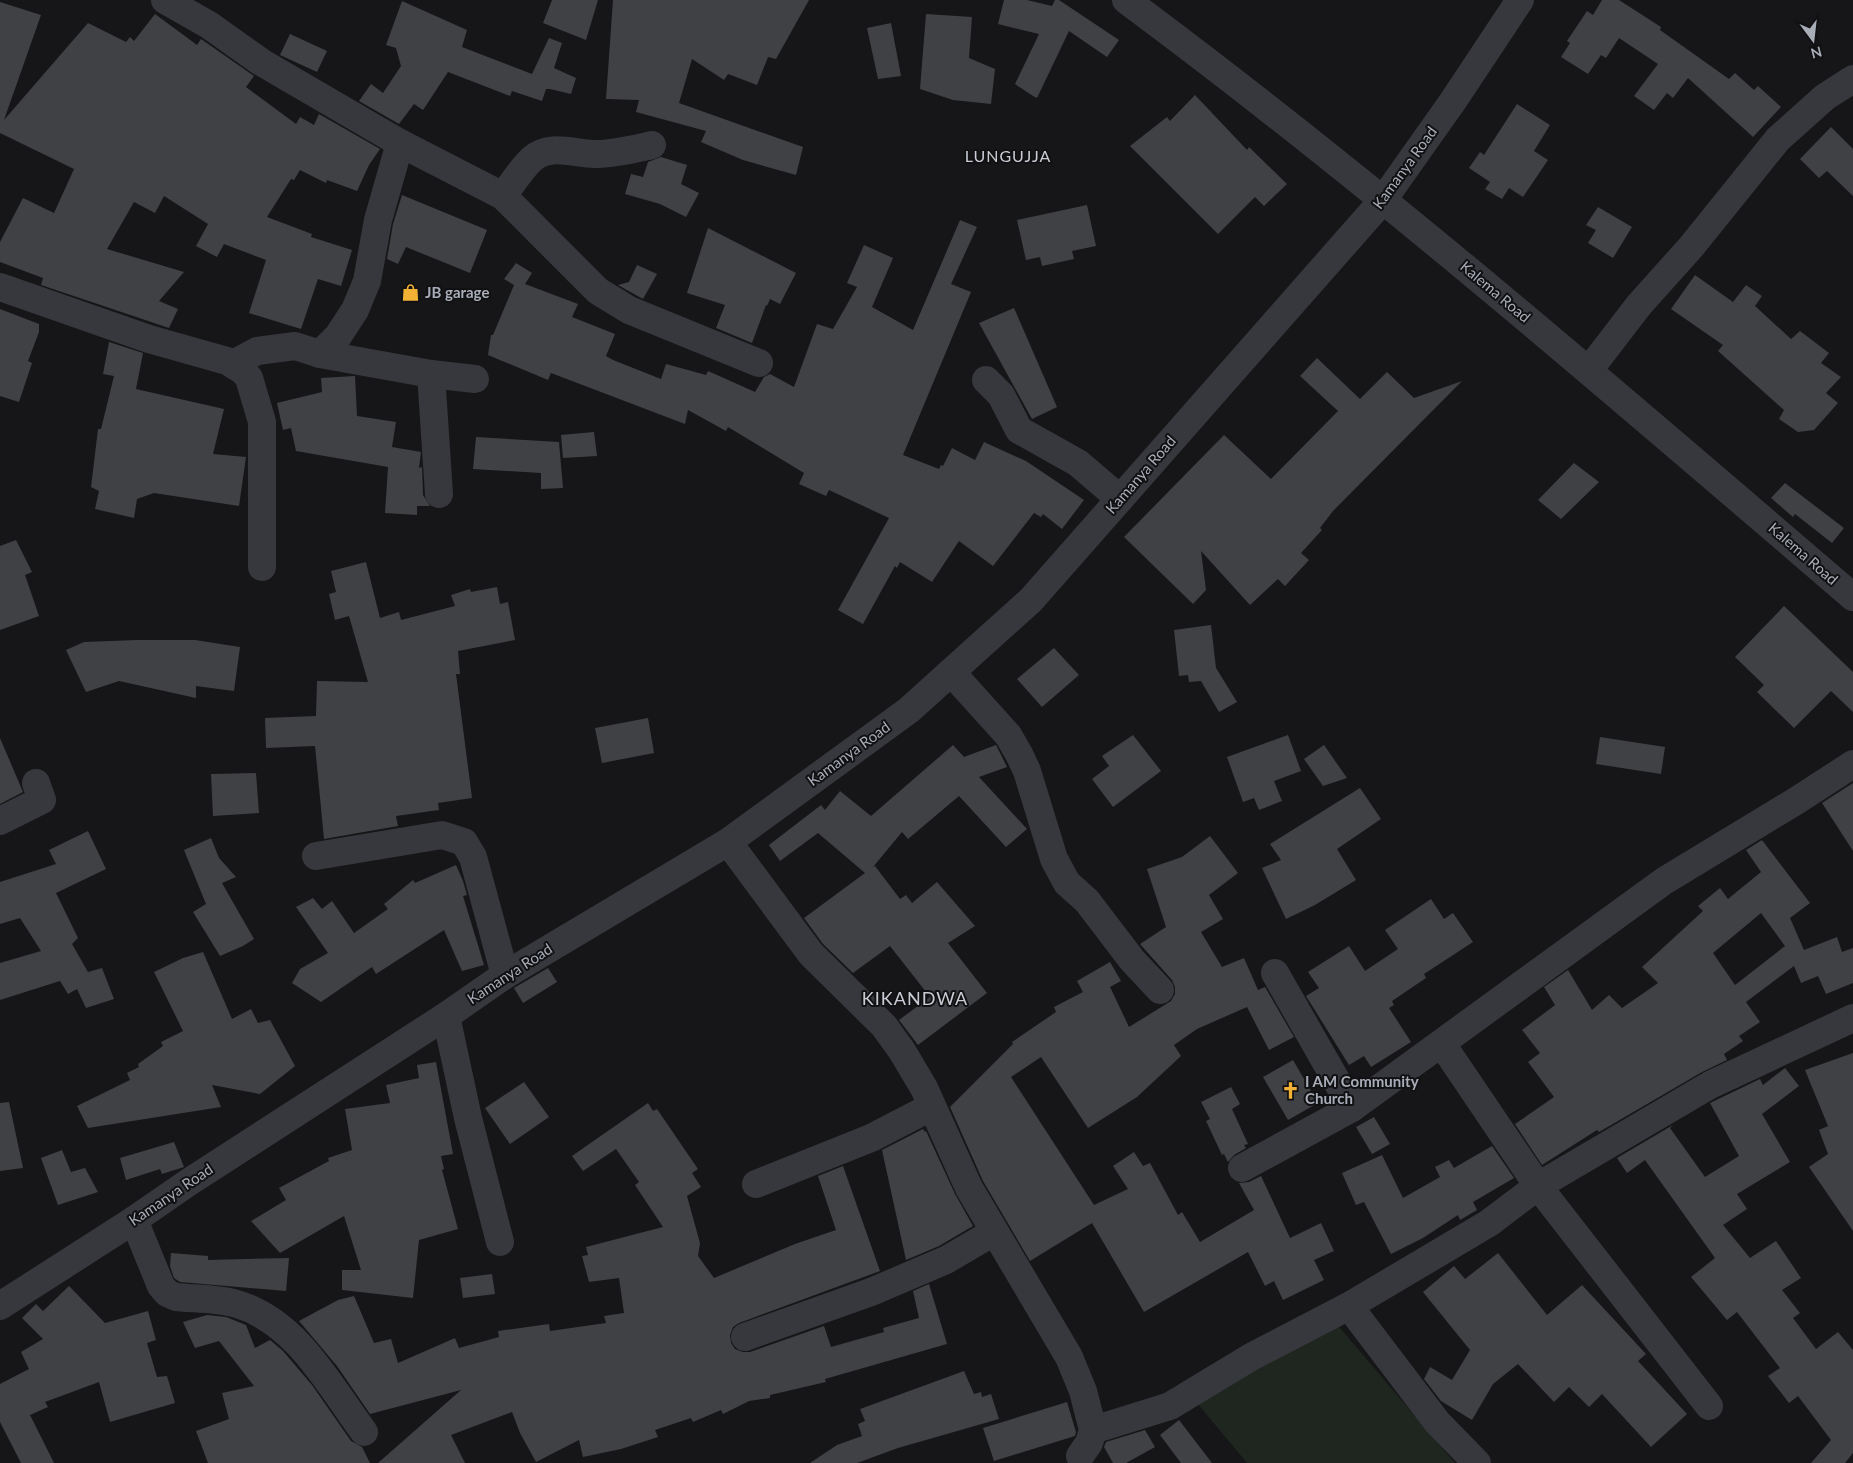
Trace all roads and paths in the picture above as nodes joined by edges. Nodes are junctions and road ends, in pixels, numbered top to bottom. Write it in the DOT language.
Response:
graph roads {
  1 [pos="165,0"];
  2 [pos="1126,0"];
  3 [pos="1520,0"];
  4 [pos="1853,79"];
  5 [pos="400,143"];
  6 [pos="652,145"];
  7 [pos="503,196"];
  8 [pos="1383,200"];
  9 [pos="0,287"];
  10 [pos="320,354"];
  11 [pos="759,363"];
  12 [pos="233,364"];
  13 [pos="1589,370"];
  14 [pos="431,374"];
  15 [pos="475,379"];
  16 [pos="986,380"];
  17 [pos="439,494"];
  18 [pos="1120,499"];
  19 [pos="262,566"];
  20 [pos="1853,597"];
  21 [pos="952,672"];
  22 [pos="1853,764"];
  23 [pos="36,783"];
  24 [pos="0,821"];
  25 [pos="728,842"];
  26 [pos="316,856"];
  27 [pos="1275,973"];
  28 [pos="505,975"];
  29 [pos="1160,990"];
  30 [pos="446,1016"];
  31 [pos="1853,1018"];
  32 [pos="1442,1044"];
  33 [pos="931,1107"];
  34 [pos="1352,1108"];
  35 [pos="1242,1168"];
  36 [pos="756,1184"];
  37 [pos="1538,1186"];
  38 [pos="134,1220"];
  39 [pos="994,1232"];
  40 [pos="500,1242"];
  41 [pos="0,1306"];
  42 [pos="1349,1306"];
  43 [pos="745,1337"];
  44 [pos="1709,1406"];
  45 [pos="1093,1430"];
  46 [pos="364,1432"];
  47 [pos="1080,1456"];
  48 [pos="1477,1463"];
  1 -- 5 [label="street"];
  2 -- 8 [label="street, Kalema Road"];
  3 -- 8 [label="street, Kamanya Road"];
  4 -- 13 [label="street"];
  5 -- 7 [label="street"];
  5 -- 10 [label="street"];
  6 -- 7 [label="street"];
  7 -- 11 [label="street"];
  8 -- 13 [label="street, Kalema Road"];
  8 -- 18 [label="street, Kamanya Road"];
  9 -- 12 [label="street"];
  10 -- 12 [label="street"];
  10 -- 14 [label="street"];
  12 -- 19 [label="street"];
  13 -- 20 [label="street, Kalema Road"];
  14 -- 15 [label="street"];
  14 -- 17 [label="street"];
  16 -- 18 [label="street"];
  18 -- 21 [label="street, Kamanya Road"];
  21 -- 25 [label="street, Kamanya Road"];
  21 -- 29 [label="street"];
  22 -- 32 [label="street"];
  23 -- 24 [label="street"];
  25 -- 28 [label="street, Kamanya Road"];
  25 -- 33 [label="street"];
  26 -- 28 [label="street"];
  27 -- 34 [label="street"];
  28 -- 30 [label="street, Kamanya Road"];
  30 -- 38 [label="street, Kamanya Road"];
  30 -- 40 [label="street"];
  31 -- 37 [label="street"];
  32 -- 34 [label="street"];
  32 -- 37 [label="street"];
  33 -- 36 [label="street"];
  33 -- 39 [label="street"];
  34 -- 35 [label="street"];
  37 -- 42 [label="street"];
  37 -- 44 [label="street"];
  38 -- 41 [label="street, Kamanya Road"];
  38 -- 46 [label="street"];
  39 -- 43 [label="street"];
  39 -- 45 [label="street"];
  42 -- 45 [label="street"];
  42 -- 48 [label="street"];
  45 -- 47 [label="street"];
}
